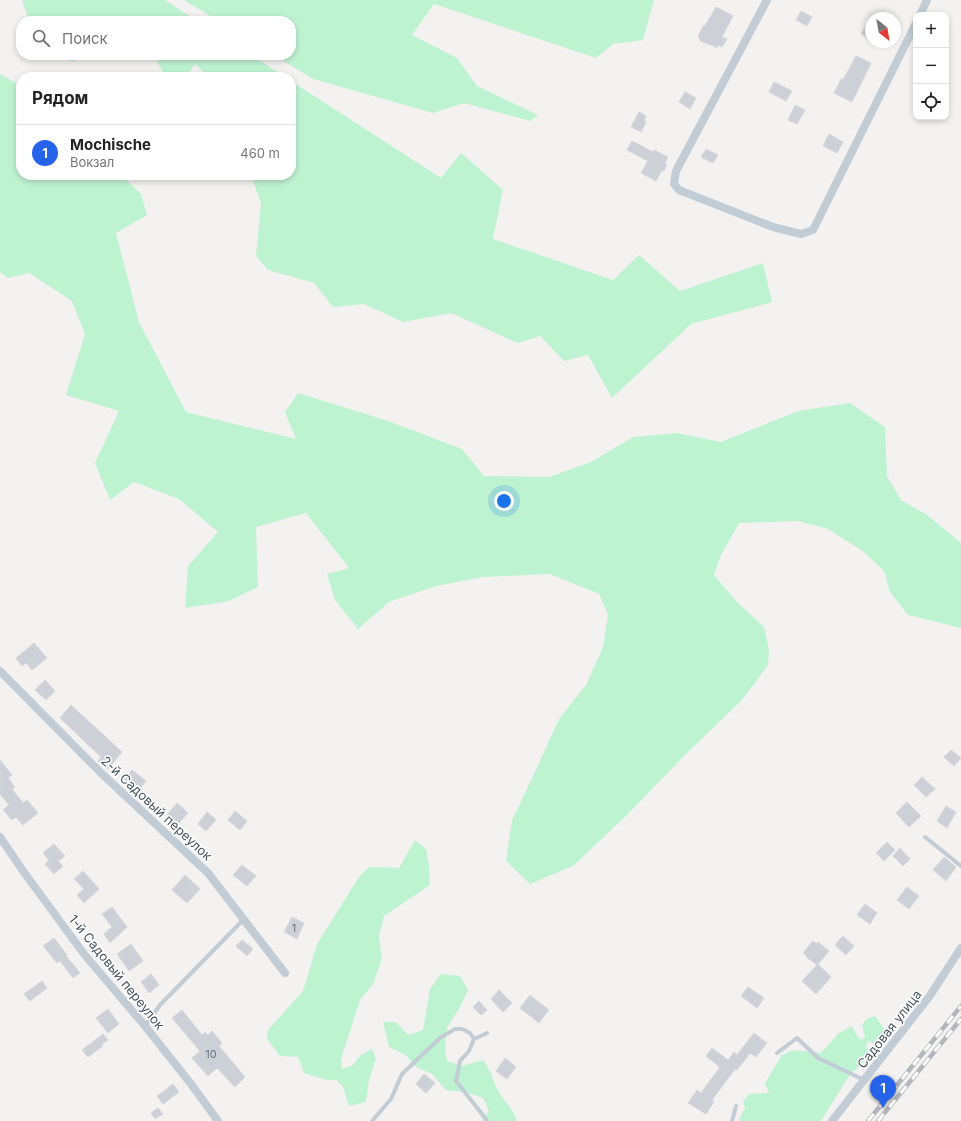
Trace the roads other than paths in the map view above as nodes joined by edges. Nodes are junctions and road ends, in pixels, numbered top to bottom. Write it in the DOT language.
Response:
graph roads {
  1 [pos="767,0"];
  2 [pos="927,0"];
  3 [pos="921,12"];
  4 [pos="913,29"];
  5 [pos="0,670"];
  6 [pos="0,837"];
  7 [pos="925,837"];
  8 [pos="961,866"];
  9 [pos="243,920"];
  10 [pos="961,948"];
  11 [pos="285,973"];
  12 [pos="145,1026"];
  13 [pos="487,1033"];
  14 [pos="474,1039"];
  15 [pos="777,1053"];
  16 [pos="864,1080"];
  17 [pos="736,1106"];
  18 [pos="218,1121"];
  19 [pos="372,1121"];
  20 [pos="487,1121"];
  21 [pos="732,1121"];
  22 [pos="832,1121"];
  1 -- 4 [label="street"];
  2 -- 3 [label="street"];
  5 -- 9 [label="street, 2-й Садовый переулок"];
  6 -- 12 [label="street, 1-й Садовый переулок"];
  7 -- 8 [label="lane"];
  9 -- 11 [label="street, 2-й Садовый переулок"];
  9 -- 12 [label="lane"];
  10 -- 16 [label="street, Садовая улица"];
  12 -- 18 [label="street, 1-й Садовый переулок"];
  13 -- 14 [label="lane"];
  14 -- 19 [label="lane"];
  14 -- 20 [label="lane"];
  15 -- 16 [label="lane"];
  16 -- 22 [label="street, Садовая улица"];
  17 -- 21 [label="lane"];
}
